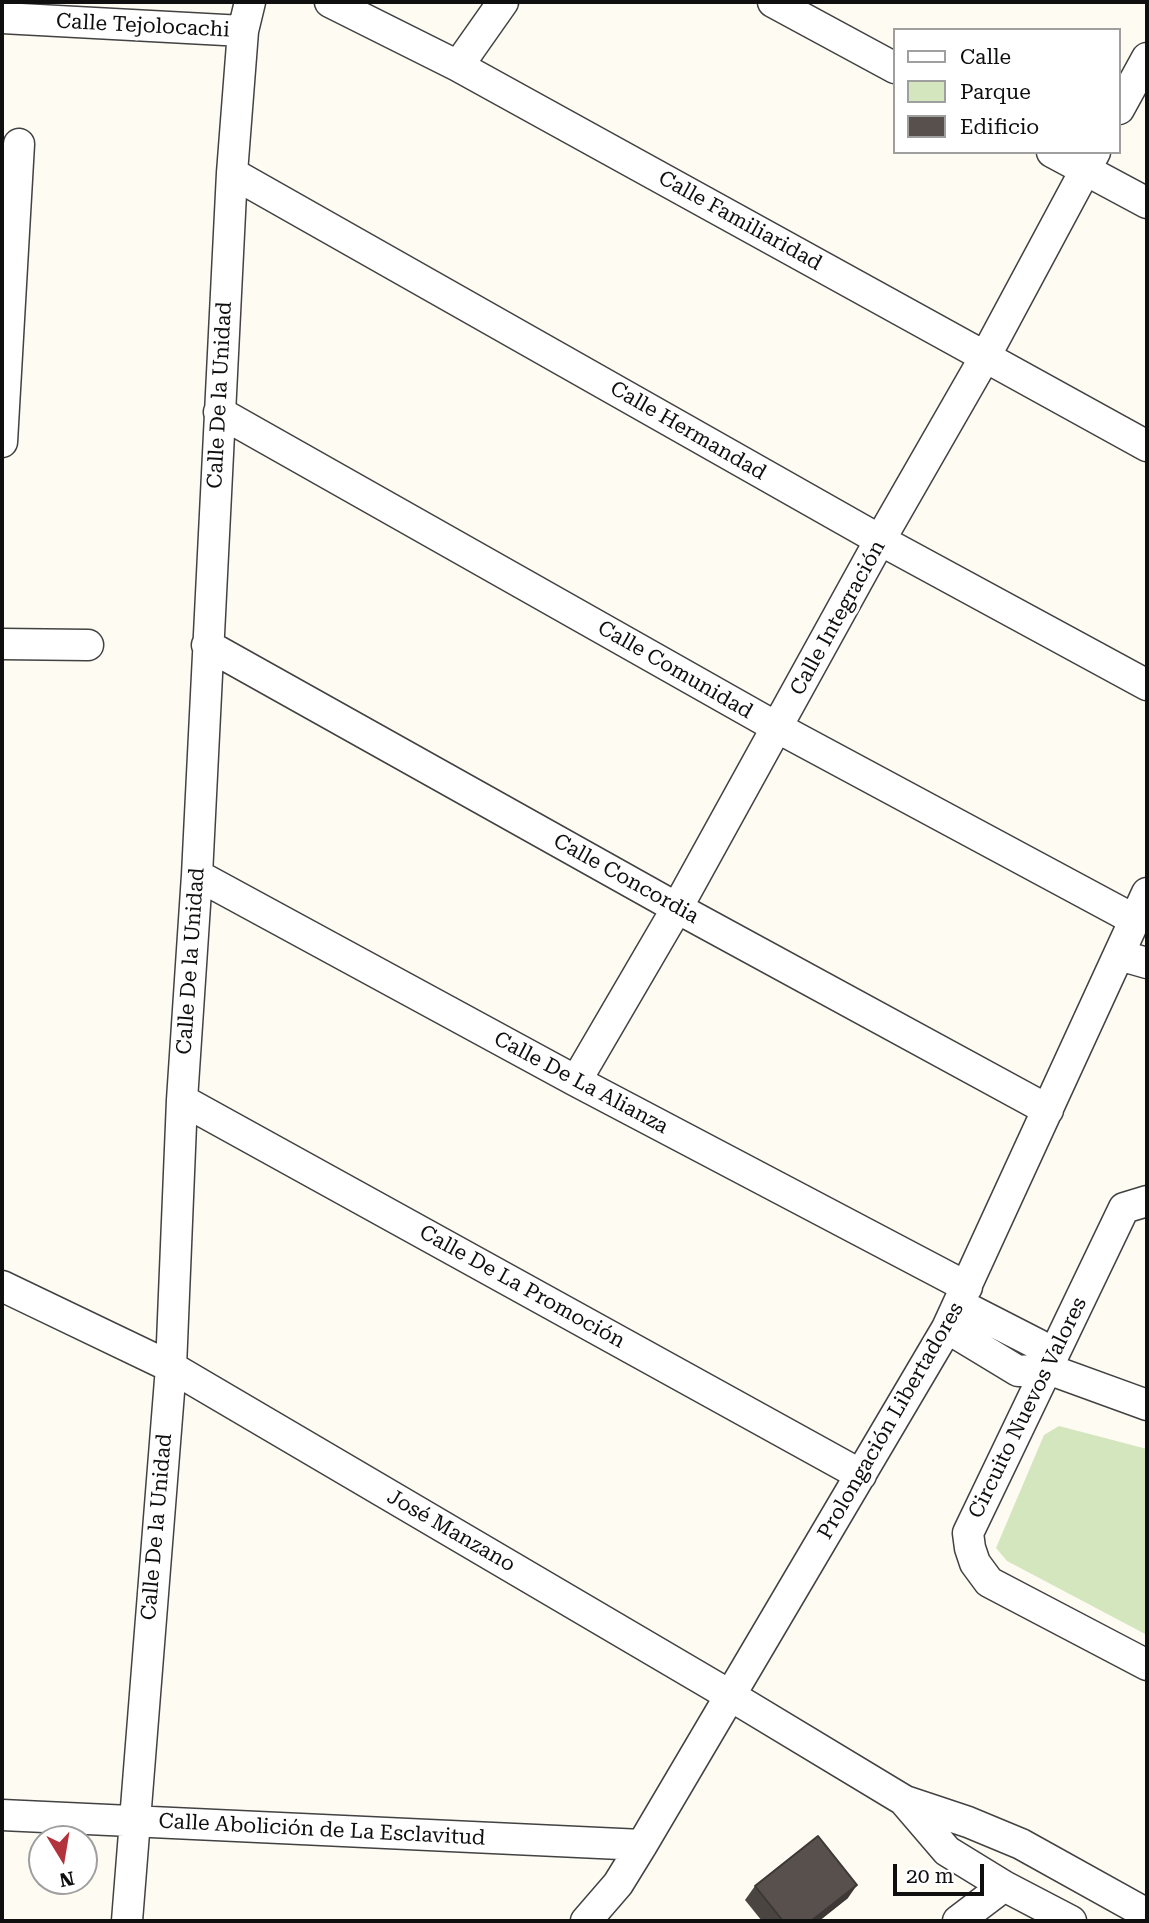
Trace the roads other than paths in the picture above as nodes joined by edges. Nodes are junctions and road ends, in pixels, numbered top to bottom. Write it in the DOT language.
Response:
graph roads {
  1 [pos="250,2"];
  2 [pos="330,2"];
  3 [pos="503,2"];
  4 [pos="773,2"];
  5 [pos="113,13"];
  6 [pos="2,18"];
  7 [pos="243,31"];
  8 [pos="1147,58"];
  9 [pos="458,66"];
  10 [pos="894,67"];
  11 [pos="1121,105"];
  12 [pos="19,144"];
  13 [pos="1060,154"];
  14 [pos="1090,161"];
  15 [pos="232,173"];
  16 [pos="1147,203"];
  17 [pos="9,222"];
  18 [pos="985,357"];
  19 [pos="219,412"];
  20 [pos="2,442"];
  21 [pos="1147,446"];
  22 [pos="880,540"];
  23 [pos="2,644"];
  24 [pos="88,645"];
  25 [pos="207,645"];
  26 [pos="1147,685"];
  27 [pos="778,728"];
  28 [pos="197,875"];
  29 [pos="1147,893"];
  30 [pos="677,908"];
  31 [pos="1135,920"];
  32 [pos="1119,955"];
  33 [pos="1147,963"];
  34 [pos="576,1082"];
  35 [pos="183,1100"];
  36 [pos="1048,1110"];
  37 [pos="1147,1201"];
  38 [pos="2,1286"];
  39 [pos="958,1306"];
  40 [pos="171,1367"];
  41 [pos="1048,1369"];
  42 [pos="1147,1405"];
  43 [pos="861,1475"];
  44 [pos="1147,1665"];
  45 [pos="731,1696"];
  46 [pos="905,1801"];
  47 [pos="2,1815"];
  48 [pos="134,1820"];
  49 [pos="642,1845"];
  50 [pos="1004,1886"];
  51 [pos="1147,1914"];
  52 [pos="127,1921"];
  53 [pos="586,1921"];
  54 [pos="958,1921"];
  55 [pos="1071,1921"];
  1 -- 7 [label="street, Calle De la Unidad"];
  2 -- 9 [label="street, Calle Familiaridad"];
  3 -- 9 [label="street"];
  4 -- 10 [label="street"];
  5 -- 6 [label="street, Calle Tejolocachi"];
  5 -- 7 [label="street, Calle Tejolocachi"];
  7 -- 15 [label="street, Calle De la Unidad"];
  8 -- 11 [label="street"];
  9 -- 18 [label="street, Calle Familiaridad"];
  12 -- 17 [label="street"];
  13 -- 14 [label="street"];
  14 -- 16 [label="street"];
  14 -- 18 [label="street, Calle Integración"];
  15 -- 19 [label="street, Calle De la Unidad"];
  15 -- 22 [label="street, Calle Hermandad"];
  17 -- 20 [label="street"];
  18 -- 21 [label="street, Calle Familiaridad"];
  18 -- 22 [label="street, Calle Integración"];
  19 -- 25 [label="street, Calle De la Unidad"];
  19 -- 27 [label="street, Calle Comunidad"];
  22 -- 26 [label="street, Calle Hermandad"];
  22 -- 27 [label="street, Calle Integración"];
  23 -- 24 [label="street"];
  25 -- 28 [label="street, Calle De la Unidad"];
  25 -- 30 [label="street, Calle Concordia"];
  27 -- 30 [label="street, Calle Integración"];
  27 -- 31 [label="street, Calle Comunidad"];
  28 -- 34 [label="street, Calle De La Alianza"];
  28 -- 35 [label="street, Calle De la Unidad"];
  29 -- 31 [label="street, Prolongación Libertadores"];
  30 -- 34 [label="street, Calle Integración"];
  30 -- 36 [label="street, Calle Concordia"];
  31 -- 32 [label="street, Prolongación Libertadores"];
  32 -- 33 [label="street"];
  32 -- 36 [label="street, Prolongación Libertadores"];
  34 -- 39 [label="street, Calle De La Alianza"];
  35 -- 40 [label="street, Calle De la Unidad"];
  35 -- 43 [label="street, Calle De La Promoción"];
  36 -- 39 [label="street, Prolongación Libertadores"];
  37 -- 41 [label="street, Circuito Nuevos Valores"];
  38 -- 40 [label="street, José Manzano"];
  39 -- 41 [label="street, Calle De La Alianza"];
  39 -- 43 [label="street, Prolongación Libertadores"];
  40 -- 45 [label="street, José Manzano"];
  40 -- 48 [label="street, Calle De la Unidad"];
  41 -- 42 [label="street"];
  41 -- 44 [label="street, Circuito Nuevos Valores"];
  43 -- 45 [label="street, Prolongación Libertadores"];
  45 -- 46 [label="street, José Manzano"];
  45 -- 49 [label="street, Prolongación Libertadores"];
  46 -- 50 [label="street"];
  46 -- 51 [label="street"];
  47 -- 48 [label="street, Calle Abolición de La Esclavitud"];
  48 -- 49 [label="street, Calle Abolición de La Esclavitud"];
  48 -- 52 [label="street, Calle De la Unidad"];
  49 -- 53 [label="street, Prolongación Libertadores"];
  50 -- 54 [label="street"];
  50 -- 55 [label="street"];
}
